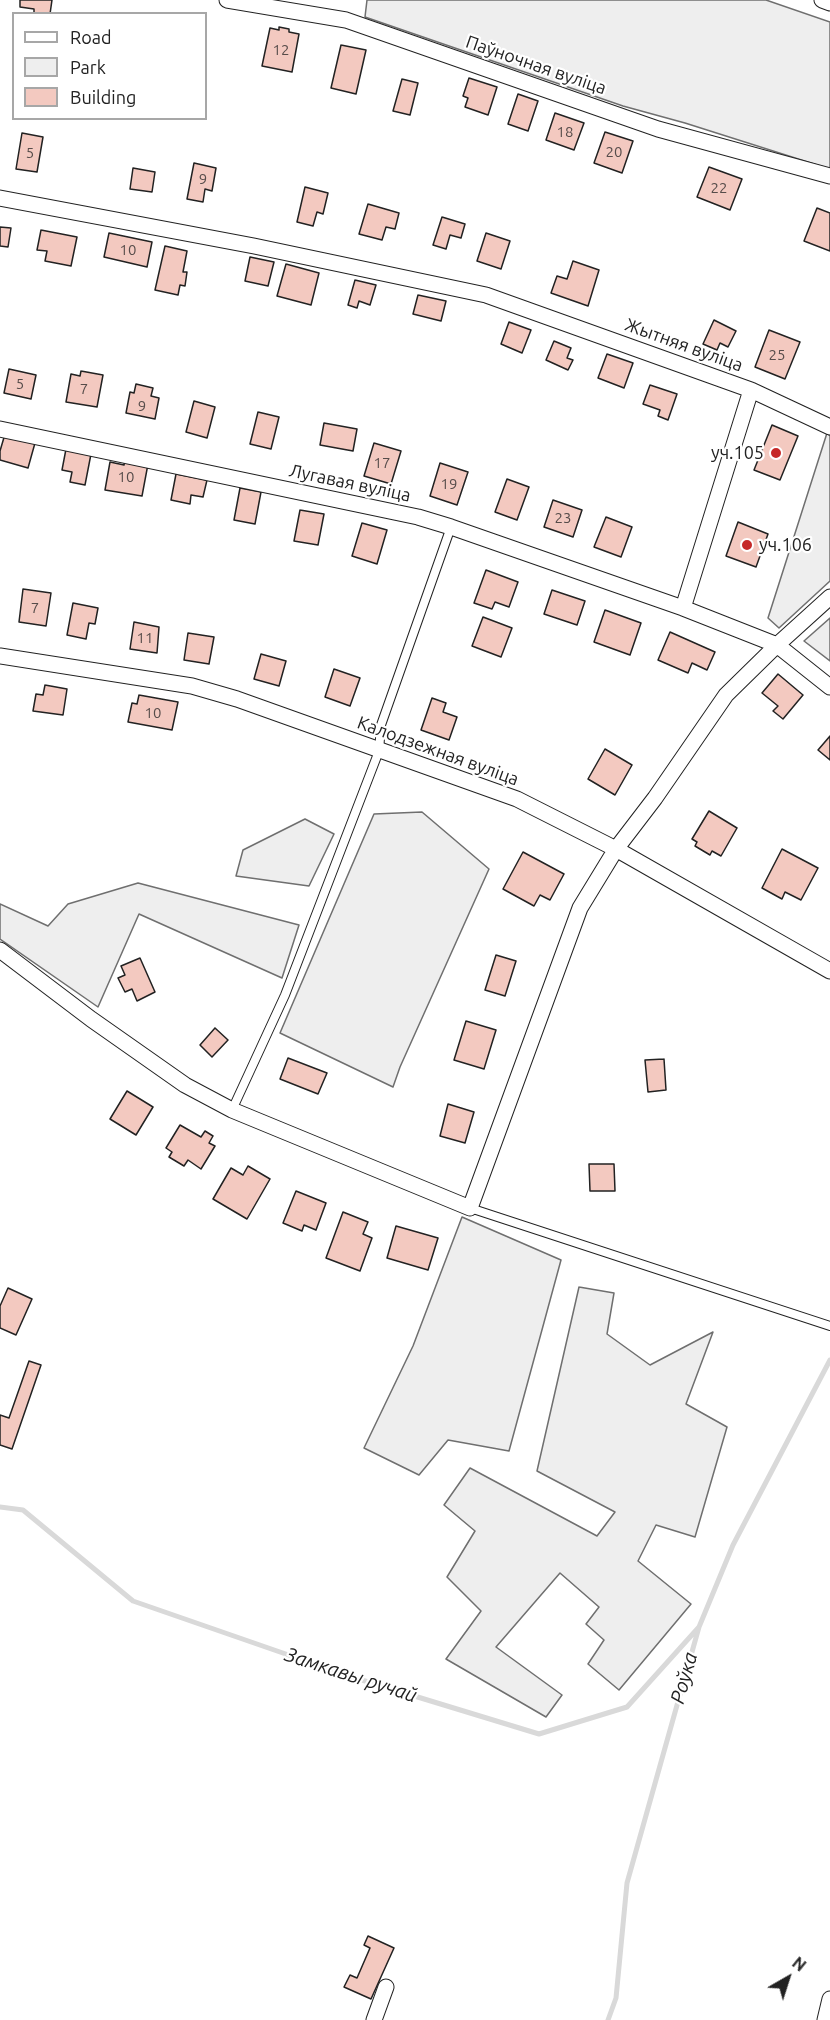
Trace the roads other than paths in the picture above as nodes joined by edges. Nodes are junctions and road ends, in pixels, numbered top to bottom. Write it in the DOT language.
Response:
graph roads {
  1 [pos="227,0"];
  2 [pos="822,0"];
  3 [pos="830,3"];
  4 [pos="830,176"];
  5 [pos="0,198"];
  6 [pos="751,390"];
  7 [pos="830,427"];
  8 [pos="0,429"];
  9 [pos="451,527"];
  10 [pos="830,597"];
  11 [pos="683,608"];
  12 [pos="777,645"];
  13 [pos="0,656"];
  14 [pos="830,687"];
  15 [pos="379,751"];
  16 [pos="616,849"];
  17 [pos="0,950"];
  18 [pos="830,971"];
  19 [pos="232,1110"];
  20 [pos="470,1208"];
  21 [pos="830,1326"];
  22 [pos="386,1987"];
  23 [pos="830,1999"];
  24 [pos="374,2020"];
  25 [pos="825,2020"];
  1 -- 4 [label="street, Паўночная вуліца"];
  2 -- 3 [label="street"];
  5 -- 6 [label="street, Жытняя вуліца"];
  6 -- 7 [label="street"];
  6 -- 11 [label="street, Жытняя вуліца"];
  8 -- 9 [label="street, Лугавая вуліца"];
  9 -- 11 [label="street, Лугавая вуліца"];
  9 -- 15 [label="lane"];
  10 -- 12 [label="street"];
  11 -- 12 [label="street"];
  12 -- 14 [label="street"];
  12 -- 16 [label="street"];
  13 -- 15 [label="street, Калодзежная вуліца"];
  15 -- 16 [label="street, Калодзежная вуліца"];
  15 -- 19 [label="lane"];
  16 -- 18 [label="street, Калодзежная вуліца"];
  16 -- 20 [label="street"];
  17 -- 19 [label="street"];
  19 -- 20 [label="street"];
  20 -- 21 [label="lane"];
  22 -- 24 [label="street"];
  23 -- 25 [label="street"];
}
